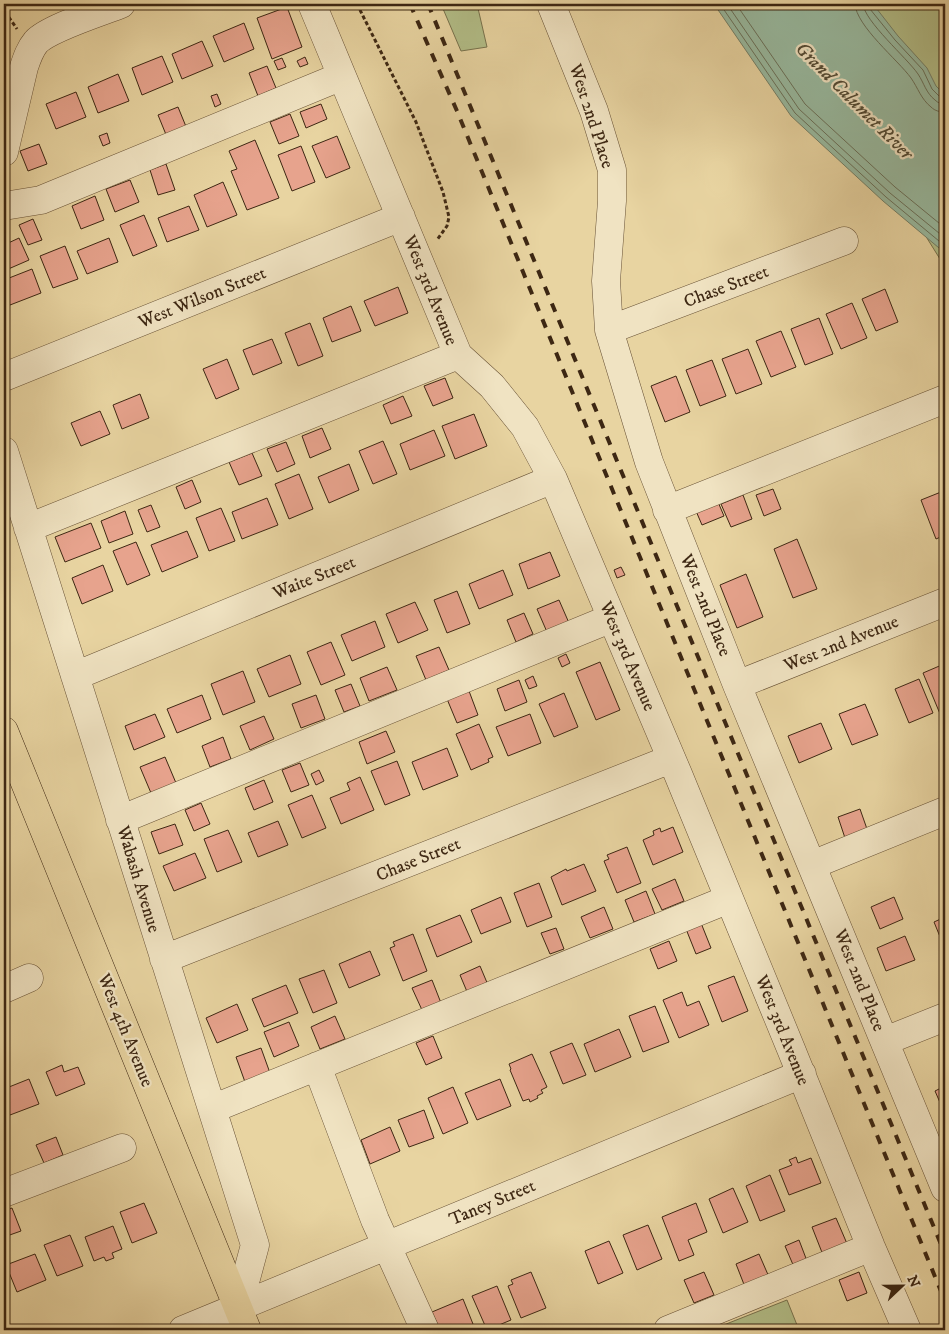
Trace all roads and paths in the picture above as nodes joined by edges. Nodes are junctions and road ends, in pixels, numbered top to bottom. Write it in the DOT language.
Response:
graph roads {
  1 [pos="121,4"];
  2 [pos="312,4"];
  3 [pos="357,4"];
  4 [pos="551,4"];
  5 [pos="342,76"];
  6 [pos="4,152"];
  7 [pos="4,206"];
  8 [pos="401,217"];
  9 [pos="844,241"];
  10 [pos="418,257"];
  11 [pos="609,330"];
  12 [pos="458,355"];
  13 [pos="4,377"];
  14 [pos="945,399"];
  15 [pos="4,451"];
  16 [pos="553,479"];
  17 [pos="667,510"];
  18 [pos="28,528"];
  19 [pos="945,602"];
  20 [pos="612,618"];
  21 [pos="75,676"];
  22 [pos="737,685"];
  23 [pos="4,731"];
  24 [pos="671,759"];
  25 [pos="945,811"];
  26 [pos="120,820"];
  27 [pos="812,866"];
  28 [pos="730,899"];
  29 [pos="164,959"];
  30 [pos="29,978"];
  31 [pos="4,989"];
  32 [pos="945,1016"];
  33 [pos="885,1041"];
  34 [pos="317,1066"];
  35 [pos="802,1074"];
  36 [pos="212,1109"];
  37 [pos="122,1148"];
  38 [pos="945,1188"];
  39 [pos="4,1193"];
  40 [pos="388,1246"];
  41 [pos="871,1247"];
  42 [pos="242,1319"];
  43 [pos="182,1330"];
  44 [pos="425,1330"];
  45 [pos="668,1330"];
  46 [pos="907,1330"];
  1 -- 6 [label="street"];
  2 -- 5 [label="street, West 3rd Avenue"];
  3 -- 10 [label="path"];
  4 -- 11 [label="street, West 2nd Place"];
  5 -- 7 [label="street"];
  5 -- 8 [label="street, West 3rd Avenue"];
  8 -- 10 [label="street, West 3rd Avenue"];
  8 -- 13 [label="street, West Wilson Street"];
  9 -- 11 [label="street, Chase Street"];
  10 -- 12 [label="street, West 3rd Avenue"];
  11 -- 17 [label="street, West 2nd Place"];
  12 -- 16 [label="street, West 3rd Avenue"];
  12 -- 18 [label="street"];
  14 -- 17 [label="street"];
  15 -- 18 [label="street, Wabash Avenue"];
  16 -- 20 [label="street, West 3rd Avenue"];
  16 -- 21 [label="street, Waite Street"];
  17 -- 22 [label="street, West 2nd Place"];
  18 -- 21 [label="street, Wabash Avenue"];
  19 -- 22 [label="street, West 2nd Avenue"];
  20 -- 24 [label="street, West 3rd Avenue"];
  20 -- 26 [label="street"];
  21 -- 26 [label="street, Wabash Avenue"];
  22 -- 27 [label="street, West 2nd Place"];
  23 -- 42 [label="main road, West 4th Avenue"];
  24 -- 28 [label="street, West 3rd Avenue"];
  24 -- 29 [label="street, Chase Street"];
  25 -- 27 [label="street"];
  26 -- 29 [label="street, Wabash Avenue"];
  27 -- 33 [label="street, West 2nd Place"];
  28 -- 34 [label="street"];
  28 -- 35 [label="street, West 3rd Avenue"];
  29 -- 36 [label="street, Wabash Avenue"];
  30 -- 31 [label="street"];
  32 -- 33 [label="street"];
  33 -- 38 [label="street, West 2nd Place"];
  34 -- 36 [label="street"];
  34 -- 40 [label="street"];
  35 -- 40 [label="street, Taney Street"];
  35 -- 41 [label="street, West 3rd Avenue"];
  36 -- 42 [label="street, Wabash Avenue"];
  37 -- 39 [label="street"];
  40 -- 42 [label="street, Taney Street"];
  40 -- 44 [label="street"];
  41 -- 45 [label="street"];
  41 -- 46 [label="street, West 3rd Avenue"];
  42 -- 43 [label="street, Taney Street"];
}
